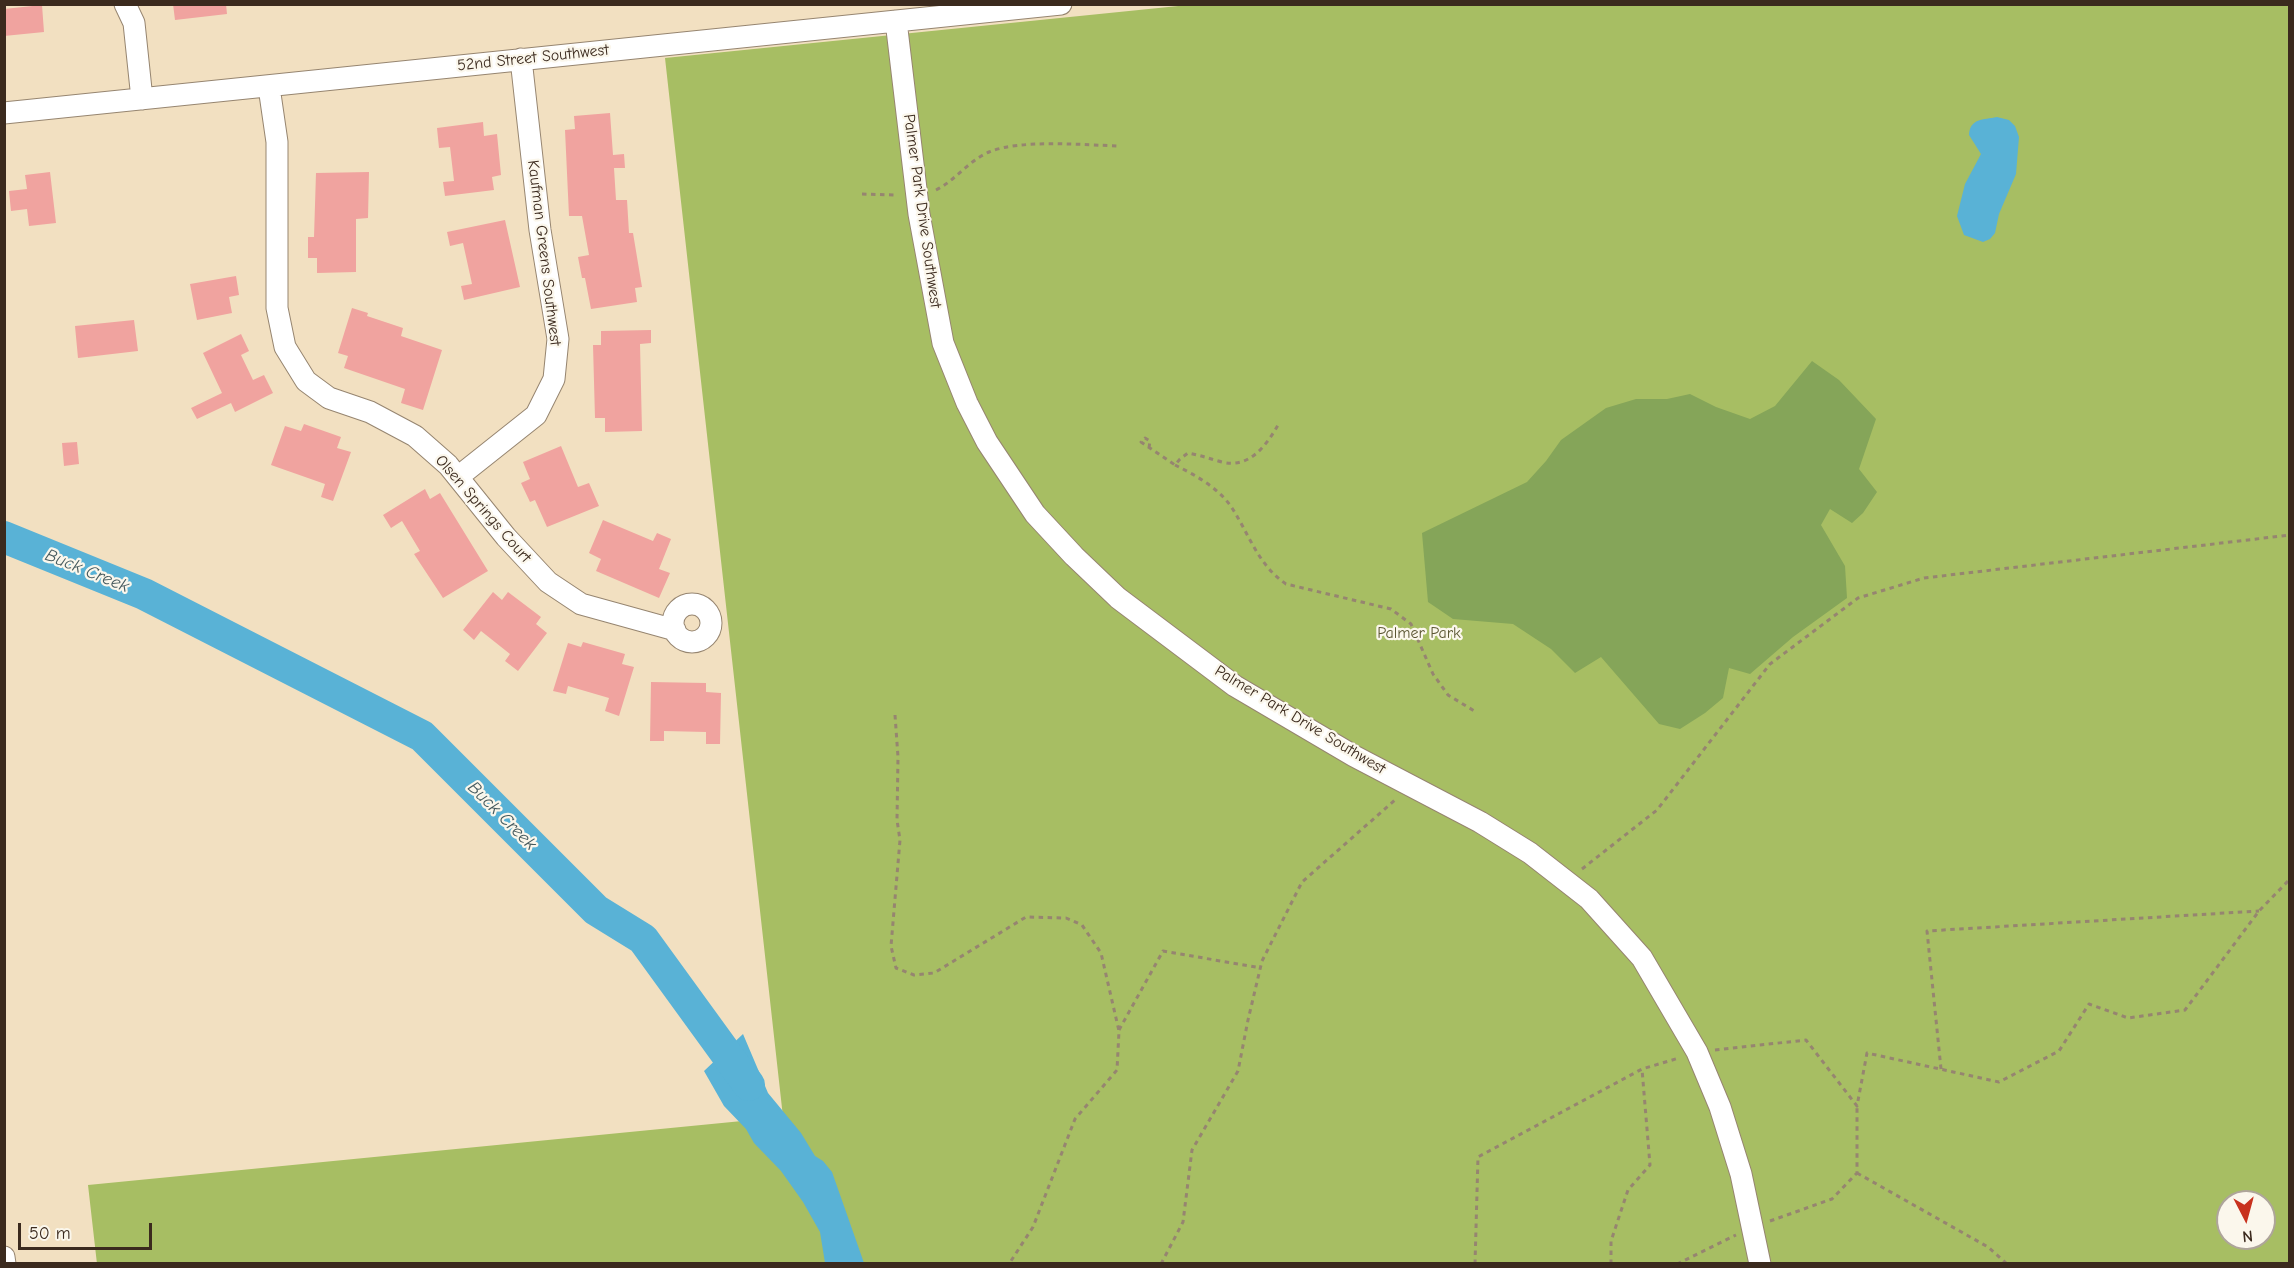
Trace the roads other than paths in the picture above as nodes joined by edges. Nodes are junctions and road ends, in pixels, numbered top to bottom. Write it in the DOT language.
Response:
graph roads {
  1 [pos="125,4"];
  2 [pos="1049,5"];
  3 [pos="896,21"];
  4 [pos="521,59"];
  5 [pos="269,87"];
  6 [pos="142,99"];
  7 [pos="4,113"];
  8 [pos="458,477"];
  9 [pos="675,630"];
  10 [pos="4,1257"];
  11 [pos="5,1263"];
  12 [pos="1760,1263"];
  1 -- 6 [label="street"];
  2 -- 3 [label="street, 52nd Street Southwest"];
  3 -- 4 [label="street, 52nd Street Southwest"];
  3 -- 12 [label="street, Palmer Park Drive Southwest"];
  4 -- 5 [label="street, 52nd Street Southwest"];
  4 -- 8 [label="street, Kaufman Greens Southwest"];
  5 -- 6 [label="street, 52nd Street Southwest"];
  5 -- 8 [label="street, Olsen Springs Court"];
  6 -- 7 [label="street, 52nd Street Southwest"];
  8 -- 9 [label="street, Olsen Springs Court"];
  10 -- 11 [label="street"];
}
